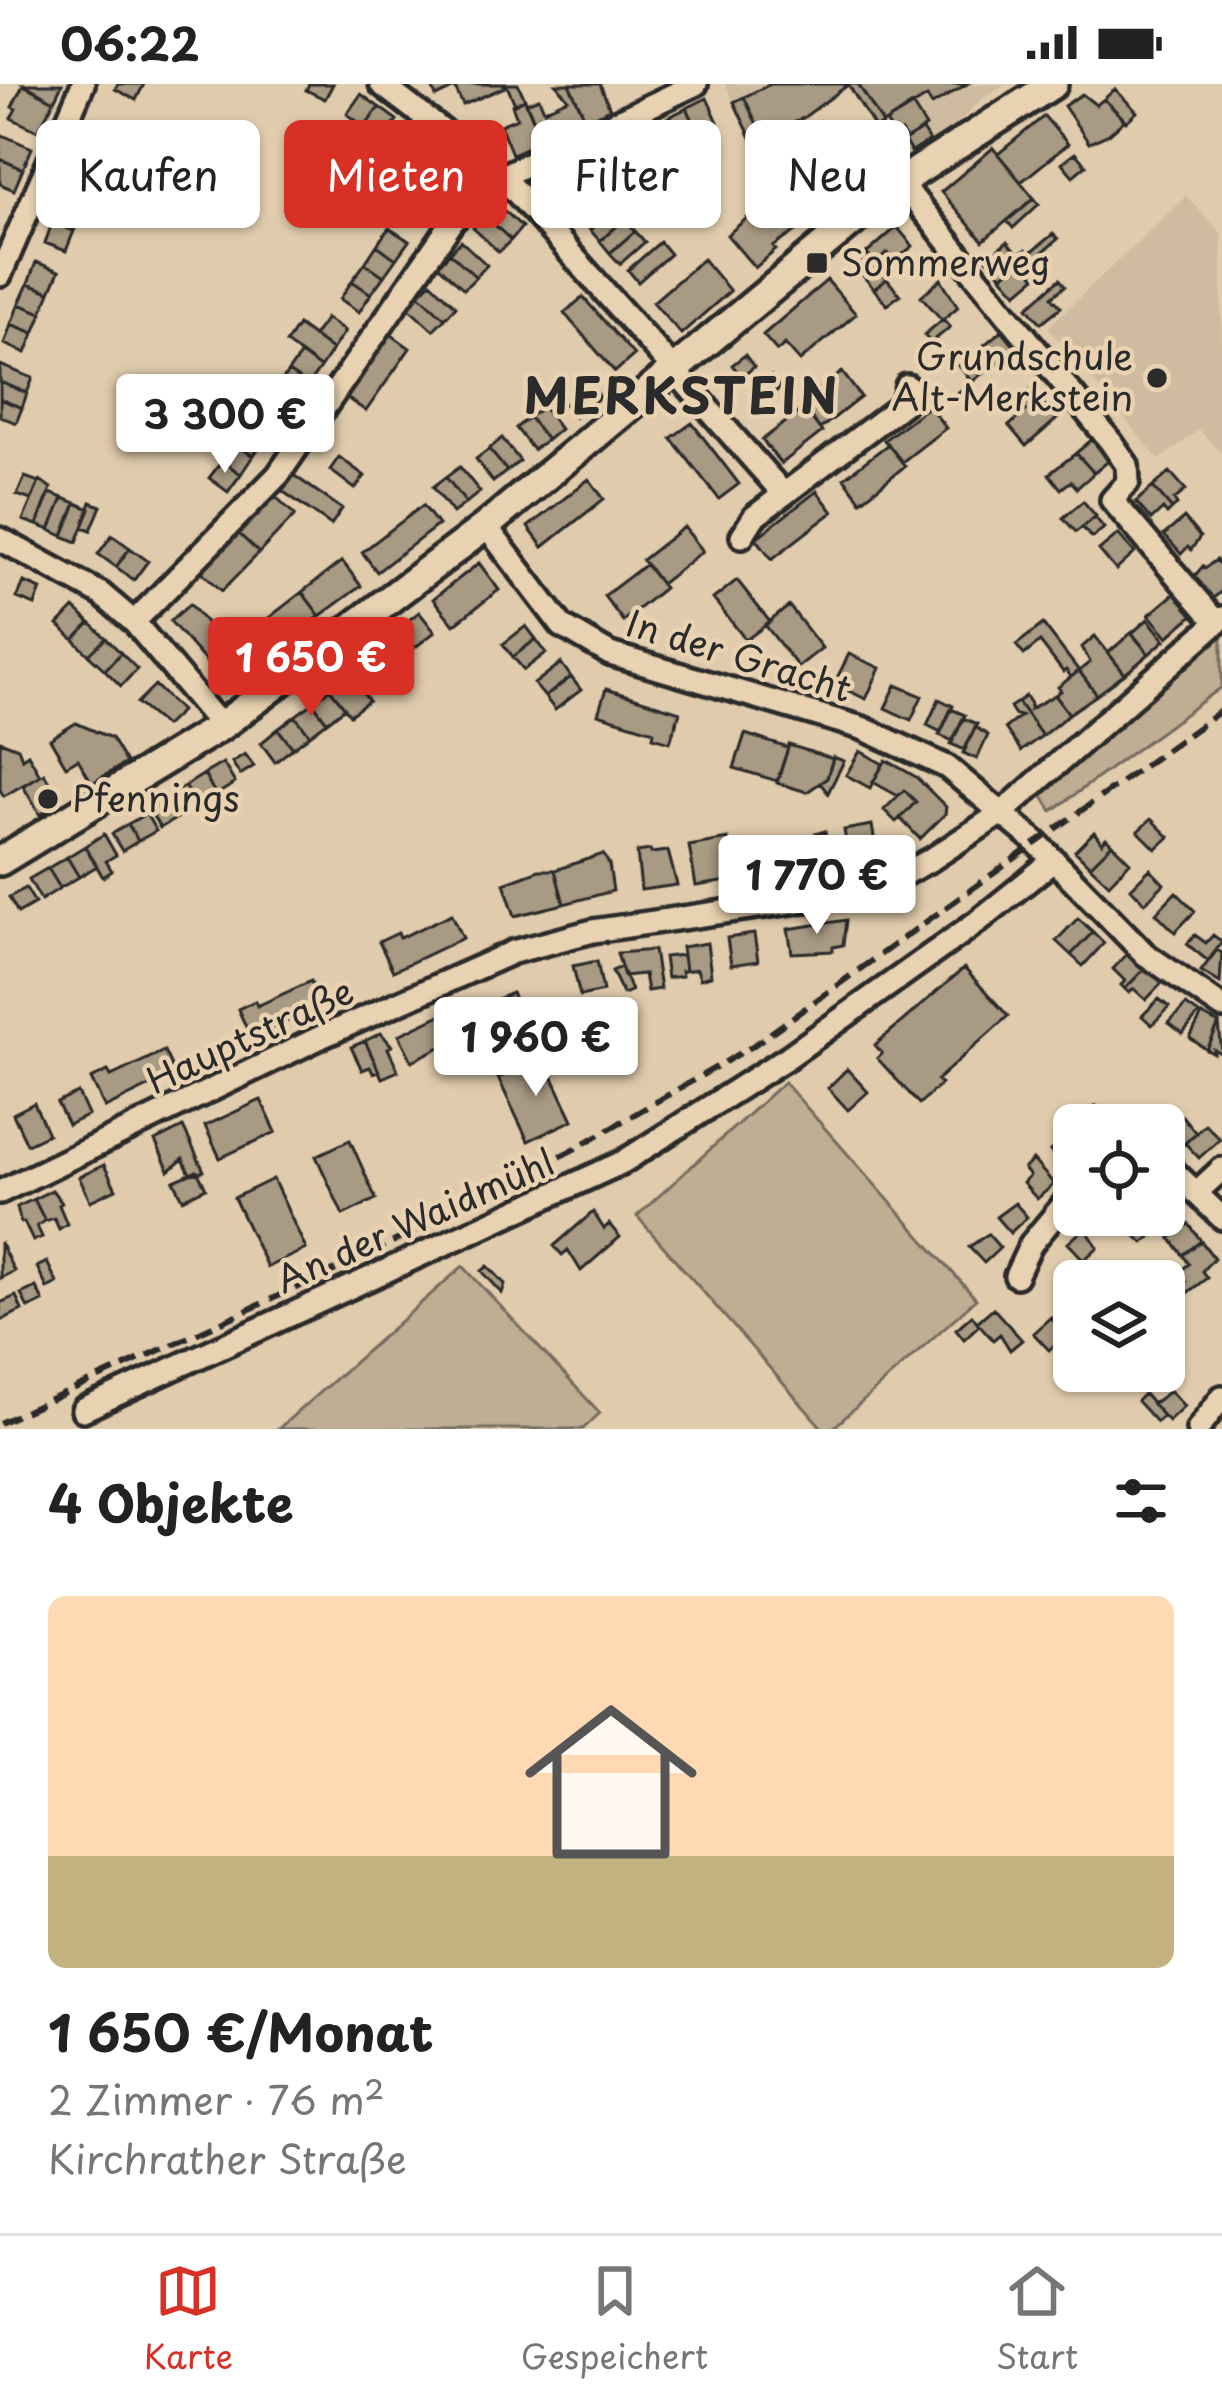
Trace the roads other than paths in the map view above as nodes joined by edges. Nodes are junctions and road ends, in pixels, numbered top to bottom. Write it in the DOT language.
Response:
graph roads {
  1 [pos="83,84"];
  2 [pos="696,84"];
  3 [pos="1053,84"];
  4 [pos="392,87"];
  5 [pos="433,120"];
  6 [pos="507,174"];
  7 [pos="910,176"];
  8 [pos="507,182"];
  9 [pos="910,193"];
  10 [pos="448,228"];
  11 [pos="846,228"];
  12 [pos="0,275"];
  13 [pos="676,371"];
  14 [pos="908,386"];
  15 [pos="784,493"];
  16 [pos="486,526"];
  17 [pos="742,536"];
  18 [pos="0,538"];
  19 [pos="1219,620"];
  20 [pos="134,622"];
  21 [pos="221,726"];
  22 [pos="1003,812"];
  23 [pos="1054,860"];
  24 [pos="0,861"];
  25 [pos="1222,1007"];
  26 [pos="1222,1168"];
  27 [pos="1185,1181"];
  28 [pos="0,1192"];
  29 [pos="1197,1192"];
  30 [pos="1053,1217"];
  31 [pos="1222,1218"];
  32 [pos="1016,1276"];
  33 [pos="1222,1396"];
  34 [pos="83,1410"];
  35 [pos="1198,1429"];
  1 -- 12 [label="street"];
  2 -- 6 [label="street"];
  3 -- 7 [label="main road"];
  4 -- 5 [label="street"];
  8 -- 13 [label="street"];
  9 -- 19 [label="street"];
  10 -- 20 [label="street"];
  11 -- 13 [label="main road"];
  13 -- 15 [label="street"];
  13 -- 16 [label="main road"];
  14 -- 15 [label="street"];
  15 -- 17 [label="street"];
  16 -- 21 [label="main road"];
  16 -- 22 [label="street, In der Gracht"];
  18 -- 20 [label="street"];
  19 -- 22 [label="street, Hauptstraße"];
  20 -- 21 [label="street"];
  21 -- 24 [label="main road"];
  22 -- 23 [label="street, In der Gracht"];
  22 -- 28 [label="street, Hauptstraße"];
  23 -- 25 [label="street, In der Gracht"];
  23 -- 34 [label="street, An der Waidmühl"];
  26 -- 29 [label="street"];
  27 -- 29 [label="street"];
  29 -- 31 [label="street"];
  30 -- 32 [label="street"];
  33 -- 35 [label="street"];
}
